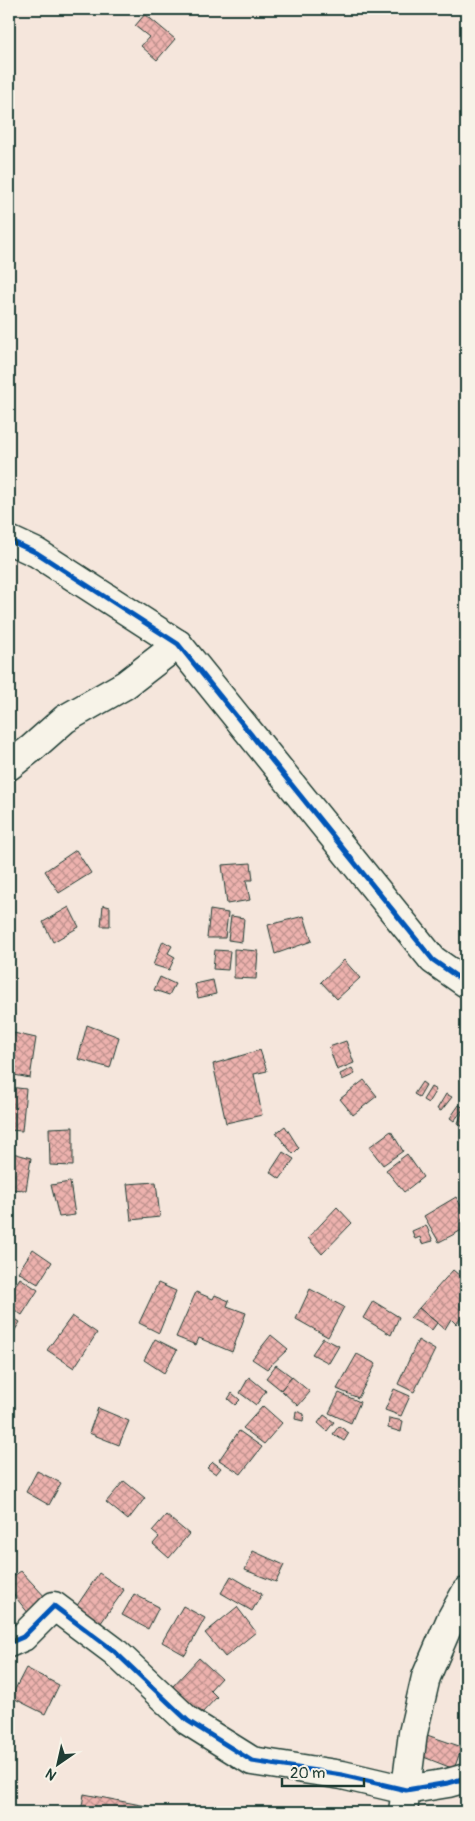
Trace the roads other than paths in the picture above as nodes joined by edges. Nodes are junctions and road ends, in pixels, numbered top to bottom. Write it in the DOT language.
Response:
graph roads {
  1 [pos="9,540"];
  2 [pos="178,644"];
  3 [pos="9,766"];
  4 [pos="466,983"];
  5 [pos="466,1592"];
  6 [pos="9,1643"];
  7 [pos="466,1778"];
  8 [pos="405,1801"];
  1 -- 2 [label="street"];
  2 -- 3 [label="street"];
  2 -- 4 [label="street"];
  5 -- 8 [label="street"];
  6 -- 8 [label="street"];
  7 -- 8 [label="street"];
}
